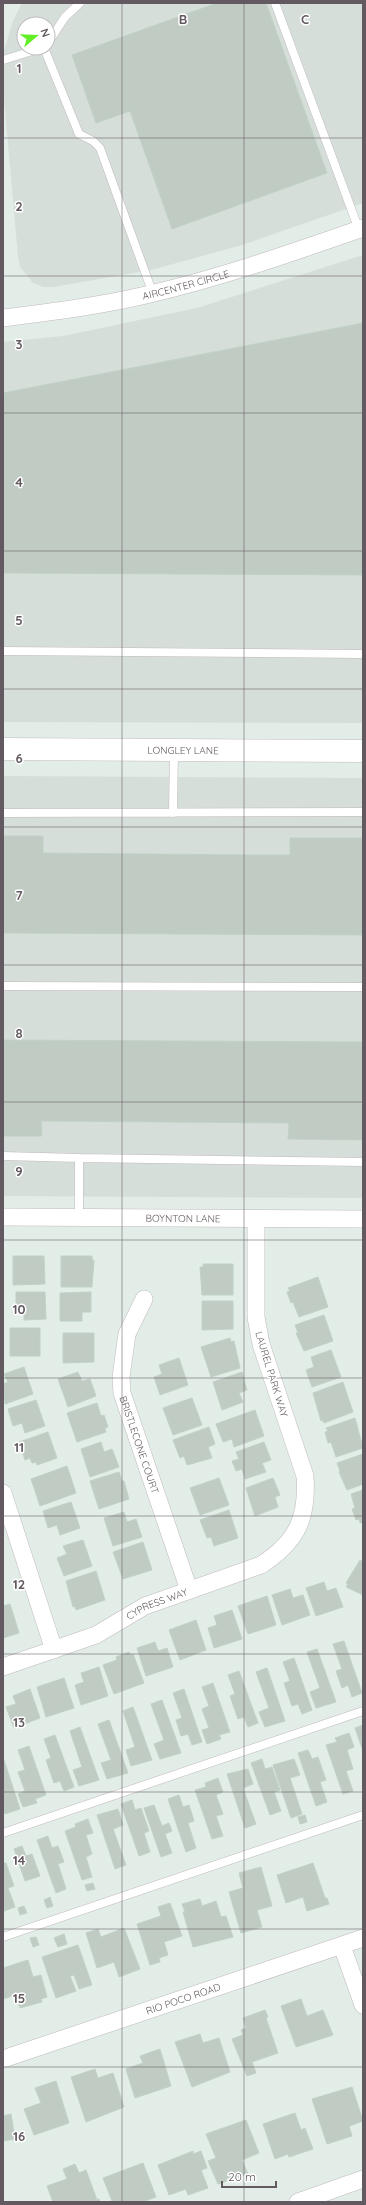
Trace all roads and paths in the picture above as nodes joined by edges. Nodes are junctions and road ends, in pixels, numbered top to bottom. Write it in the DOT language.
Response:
graph roads {
  1 [pos="80,3"];
  2 [pos="275,3"];
  3 [pos="56,31"];
  4 [pos="16,56"];
  5 [pos="46,56"];
  6 [pos="3,60"];
  7 [pos="361,229"];
  8 [pos="152,294"];
  9 [pos="3,318"];
  10 [pos="3,651"];
  11 [pos="363,654"];
  12 [pos="3,749"];
  13 [pos="174,751"];
  14 [pos="363,751"];
  15 [pos="363,812"];
  16 [pos="3,813"];
  17 [pos="173,813"];
  18 [pos="3,986"];
  19 [pos="363,987"];
  20 [pos="3,1156"];
  21 [pos="79,1158"];
  22 [pos="363,1162"];
  23 [pos="3,1217"];
  24 [pos="79,1218"];
  25 [pos="256,1219"];
  26 [pos="363,1219"];
  27 [pos="144,1300"];
  28 [pos="3,1493"];
  29 [pos="299,1526"];
  30 [pos="189,1590"];
  31 [pos="54,1650"];
  32 [pos="3,1667"];
  33 [pos="363,1711"];
  34 [pos="363,1815"];
  35 [pos="3,1834"];
  36 [pos="3,1937"];
  37 [pos="363,1938"];
  38 [pos="342,1946"];
  39 [pos="363,2005"];
  40 [pos="3,2059"];
  41 [pos="363,2178"];
  42 [pos="298,2202"];
  1 -- 3 [label="lane"];
  2 -- 7 [label="lane"];
  4 -- 6 [label="lane"];
  5 -- 8 [label="lane"];
  7 -- 8 [label="street, AIRCENTER CIRCLE"];
  8 -- 9 [label="street, AIRCENTER CIRCLE"];
  10 -- 11 [label="lane"];
  12 -- 13 [label="main road, LONGLEY LANE"];
  13 -- 14 [label="main road, LONGLEY LANE"];
  13 -- 17 [label="lane"];
  15 -- 17 [label="lane"];
  16 -- 17 [label="lane"];
  18 -- 19 [label="lane"];
  20 -- 21 [label="lane"];
  21 -- 22 [label="lane"];
  21 -- 24 [label="lane"];
  23 -- 24 [label="street, BOYNTON LANE"];
  24 -- 25 [label="street, BOYNTON LANE"];
  25 -- 26 [label="street, BOYNTON LANE"];
  25 -- 29 [label="street, LAUREL PARK WAY"];
  27 -- 30 [label="street, BRISTLECONE COURT"];
  28 -- 31 [label="street"];
  29 -- 30 [label="street, CYPRESS WAY"];
  30 -- 31 [label="street, CYPRESS WAY"];
  31 -- 32 [label="street, CYPRESS WAY"];
  33 -- 35 [label="lane"];
  34 -- 36 [label="lane"];
  37 -- 38 [label="street, RIO POCO ROAD"];
  38 -- 39 [label="street"];
  38 -- 40 [label="street, RIO POCO ROAD"];
  41 -- 42 [label="street"];
}
